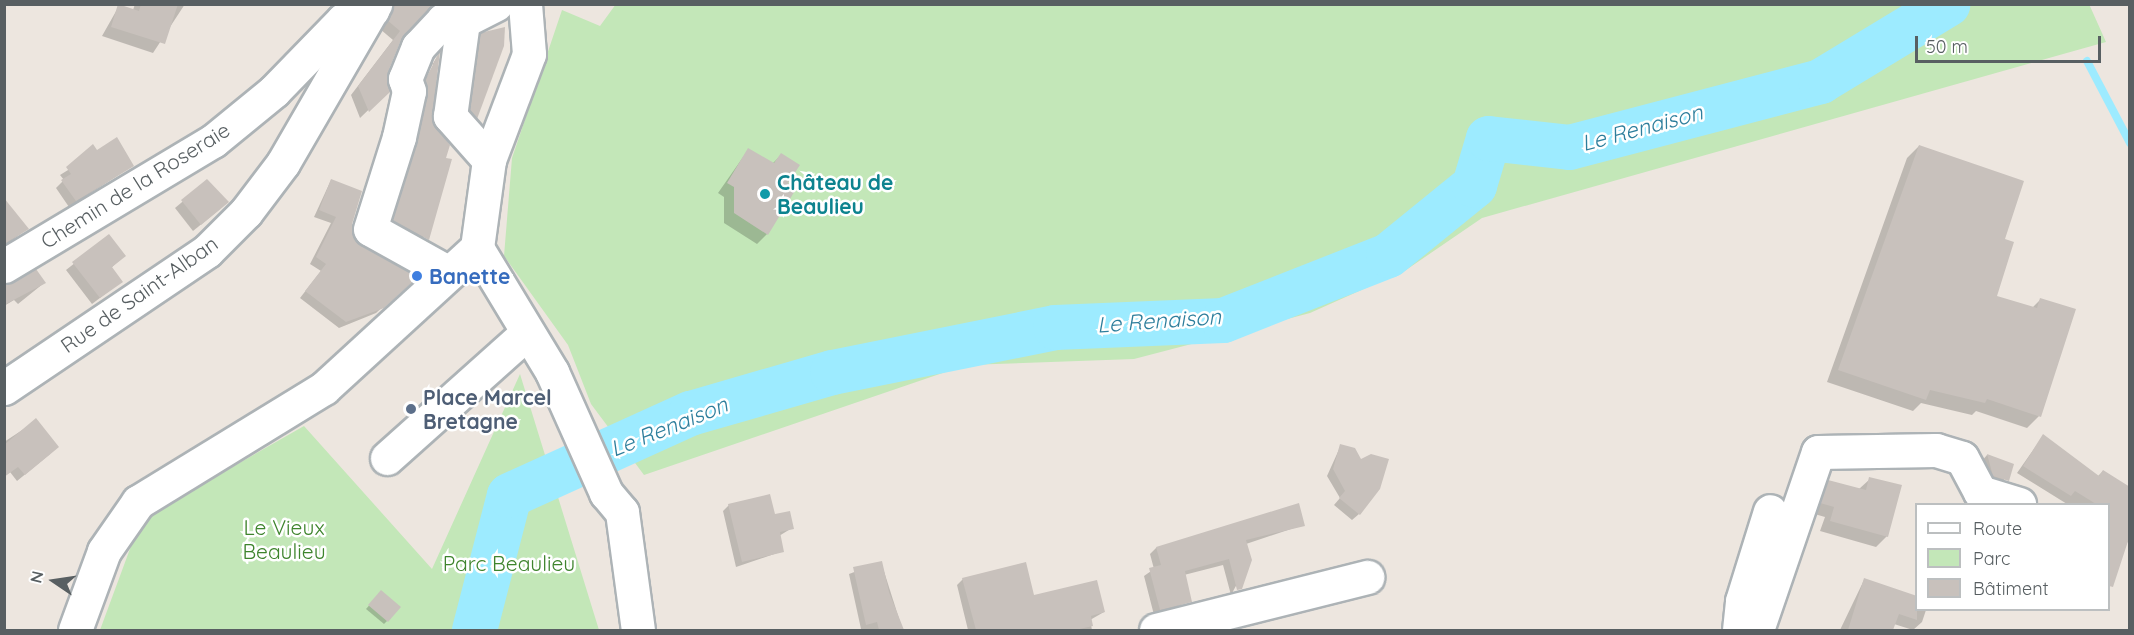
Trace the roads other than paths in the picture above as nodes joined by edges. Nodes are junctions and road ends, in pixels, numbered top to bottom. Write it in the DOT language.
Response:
graph roads {
  1 [pos="496,4"];
  2 [pos="525,4"];
  3 [pos="374,7"];
  4 [pos="444,15"];
  5 [pos="489,160"];
  6 [pos="477,248"];
  7 [pos="4,266"];
  8 [pos="449,273"];
  9 [pos="527,333"];
  10 [pos="4,388"];
  11 [pos="387,458"];
  12 [pos="2016,503"];
  13 [pos="1770,511"];
  14 [pos="1367,577"];
  15 [pos="75,630"];
  16 [pos="638,630"];
  17 [pos="1156,630"];
  18 [pos="1739,630"];
  19 [pos="1757,630"];
  1 -- 4 [label="street"];
  2 -- 5 [label="street"];
  3 -- 7 [label="street, Chemin de la Roseraie"];
  3 -- 10 [label="street, Rue de Saint-Alban"];
  4 -- 5 [label="street"];
  4 -- 8 [label="street"];
  5 -- 6 [label="street"];
  6 -- 8 [label="street"];
  6 -- 9 [label="street"];
  8 -- 15 [label="street"];
  9 -- 11 [label="street"];
  9 -- 16 [label="street"];
  12 -- 19 [label="street"];
  13 -- 18 [label="street"];
  14 -- 17 [label="street"];
}
